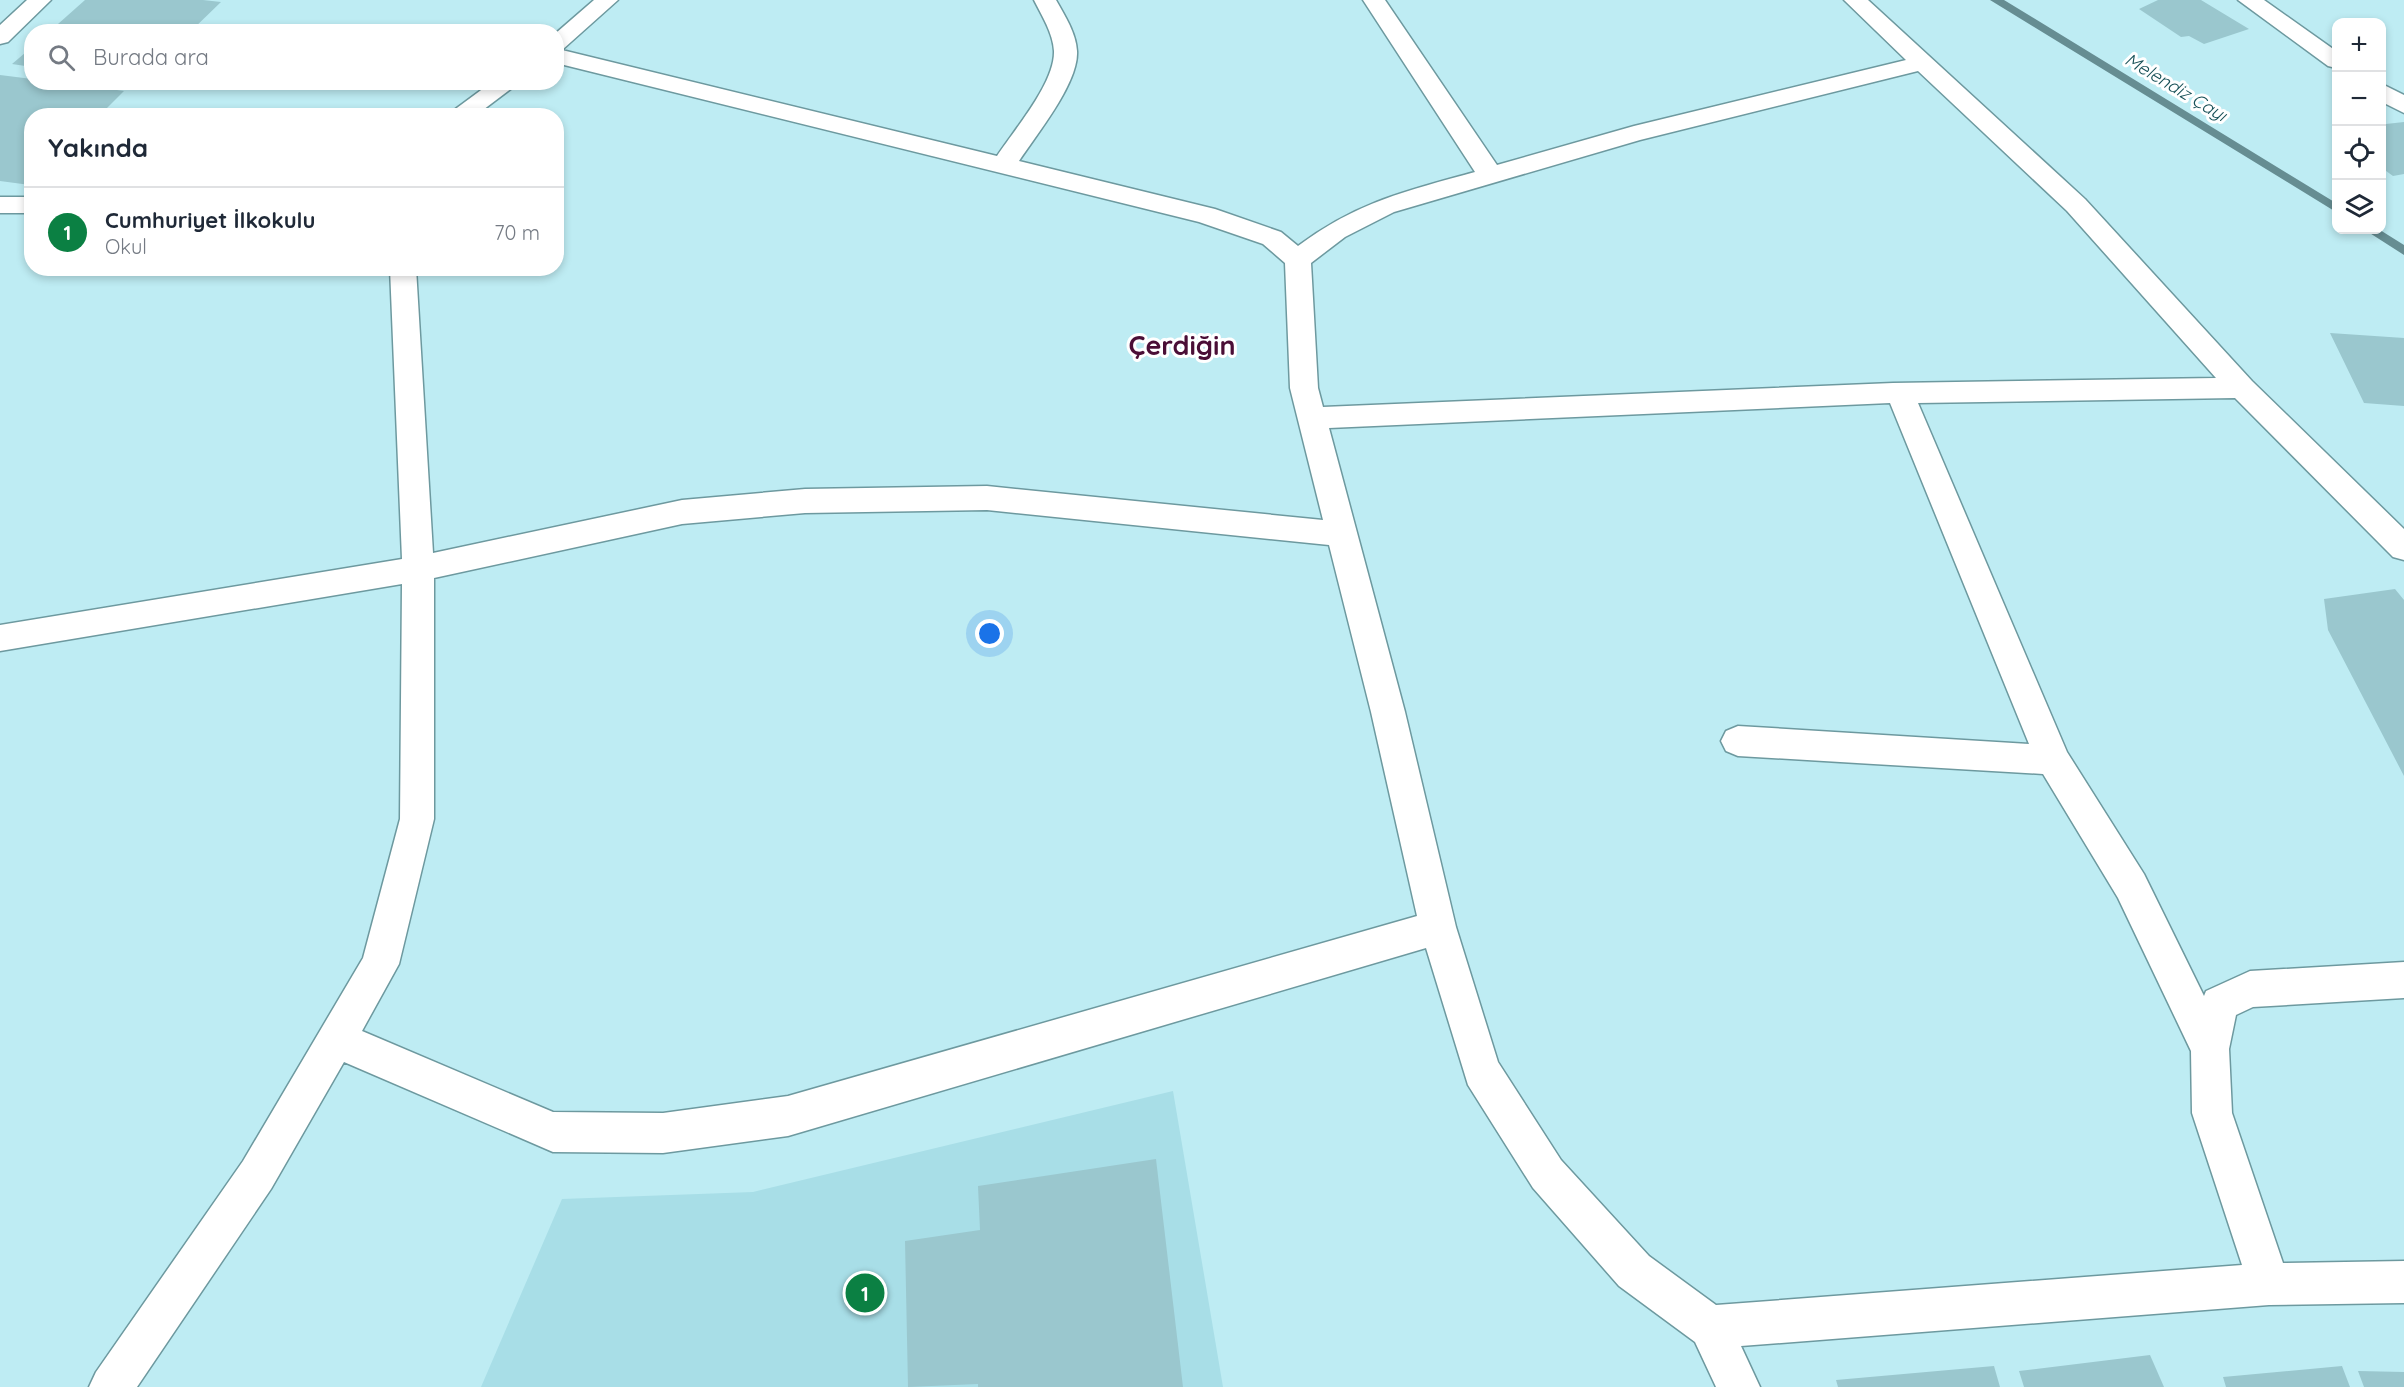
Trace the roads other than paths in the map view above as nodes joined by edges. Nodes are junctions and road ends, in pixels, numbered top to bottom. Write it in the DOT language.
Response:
graph roads {
  1 [pos="40,0"];
  2 [pos="607,0"];
  3 [pos="1045,0"];
  4 [pos="1374,0"];
  5 [pos="1855,0"];
  6 [pos="2249,0"];
  7 [pos="0,37"];
  8 [pos="564,38"];
  9 [pos="564,58"];
  10 [pos="2332,58"];
  11 [pos="1922,63"];
  12 [pos="496,90"];
  13 [pos="2386,95"];
  14 [pos="2404,106"];
  15 [pos="470,108"];
  16 [pos="1003,166"];
  17 [pos="1491,176"];
  18 [pos="0,205"];
  19 [pos="24,205"];
  20 [pos="1298,260"];
  21 [pos="403,276"];
  22 [pos="2242,388"];
  23 [pos="1900,393"];
  24 [pos="1312,418"];
  25 [pos="1341,534"];
  26 [pos="2404,548"];
  27 [pos="418,568"];
  28 [pos="0,638"];
  29 [pos="1738,741"];
  30 [pos="2053,760"];
  31 [pos="1438,927"];
  32 [pos="2404,980"];
  33 [pos="335,1039"];
  34 [pos="2210,1049"];
  35 [pos="2404,1282"];
  36 [pos="2270,1284"];
  37 [pos="1710,1327"];
  38 [pos="111,1387"];
  39 [pos="1738,1387"];
  1 -- 7 [label="street"];
  2 -- 8 [label="street"];
  3 -- 16 [label="street"];
  4 -- 17 [label="street"];
  5 -- 11 [label="street"];
  6 -- 10 [label="street"];
  9 -- 16 [label="street"];
  11 -- 17 [label="street"];
  11 -- 22 [label="street"];
  12 -- 15 [label="street"];
  13 -- 14 [label="street"];
  16 -- 20 [label="street"];
  17 -- 20 [label="street"];
  18 -- 19 [label="street"];
  20 -- 24 [label="street"];
  21 -- 27 [label="street"];
  22 -- 23 [label="street"];
  22 -- 26 [label="street"];
  23 -- 24 [label="street"];
  23 -- 30 [label="street"];
  24 -- 25 [label="street"];
  25 -- 27 [label="street"];
  25 -- 31 [label="street"];
  27 -- 28 [label="street"];
  27 -- 33 [label="street"];
  29 -- 30 [label="street"];
  30 -- 34 [label="street"];
  31 -- 33 [label="street"];
  31 -- 37 [label="street"];
  32 -- 34 [label="street"];
  33 -- 38 [label="street"];
  34 -- 36 [label="street"];
  35 -- 36 [label="street"];
  36 -- 37 [label="street"];
  37 -- 39 [label="street"];
}
